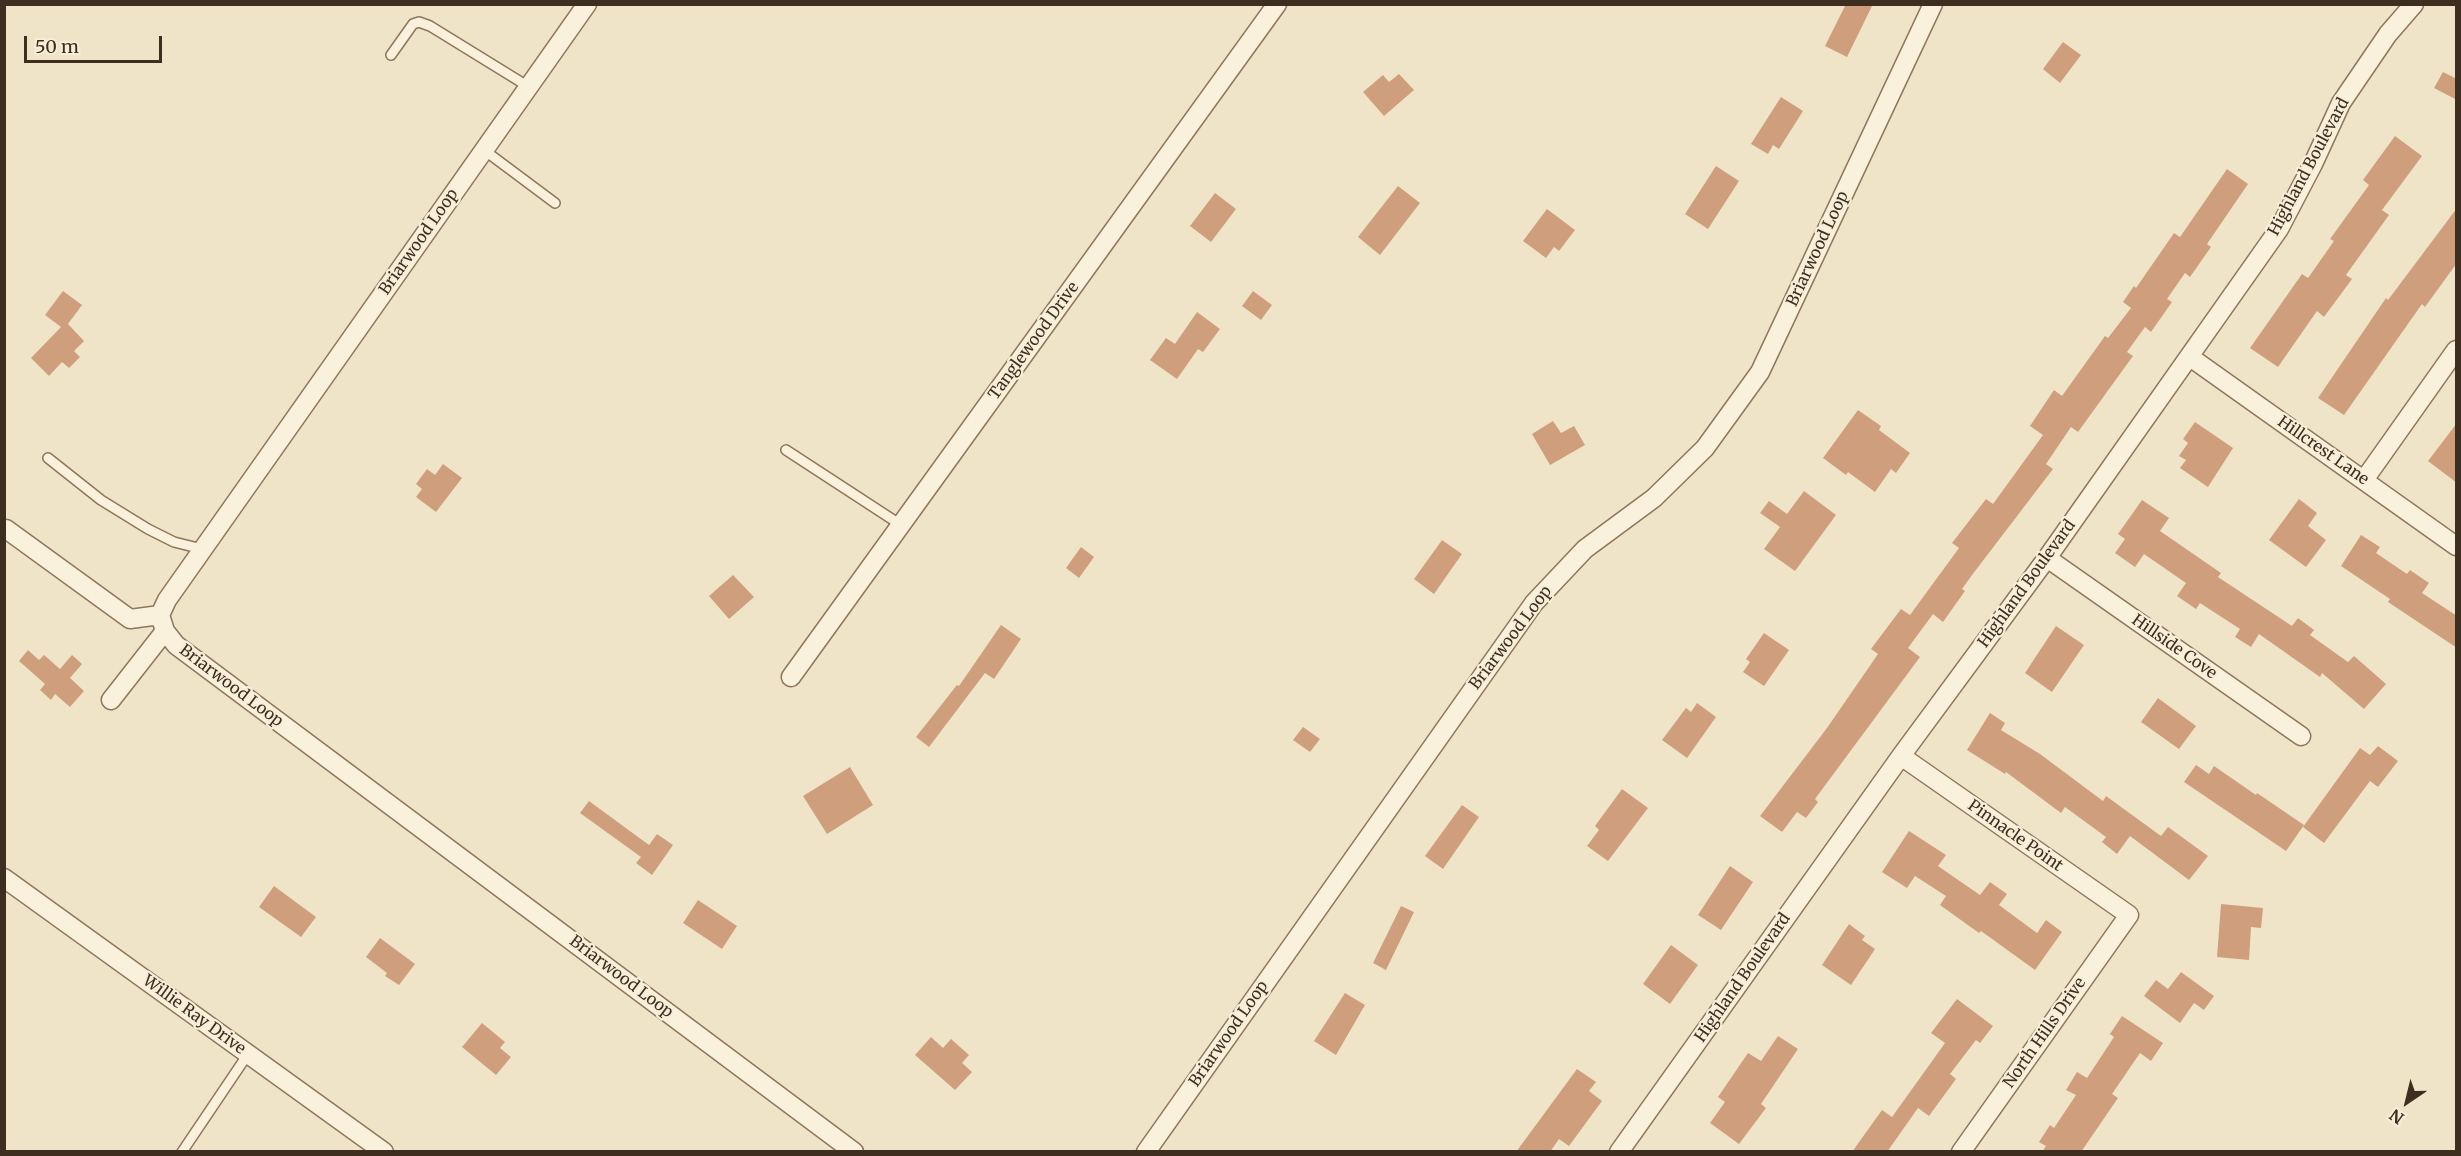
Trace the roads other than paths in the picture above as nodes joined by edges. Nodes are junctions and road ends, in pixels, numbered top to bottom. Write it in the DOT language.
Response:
graph roads {
  1 [pos="587,4"];
  2 [pos="1277,4"];
  3 [pos="1933,4"];
  4 [pos="2414,4"];
  5 [pos="391,55"];
  6 [pos="529,87"];
  7 [pos="484,150"];
  8 [pos="555,203"];
  9 [pos="2457,350"];
  10 [pos="2190,357"];
  11 [pos="786,450"];
  12 [pos="48,458"];
  13 [pos="2364,480"];
  14 [pos="901,525"];
  15 [pos="6,529"];
  16 [pos="2457,546"];
  17 [pos="202,549"];
  18 [pos="2047,558"];
  19 [pos="162,623"];
  20 [pos="791,677"];
  21 [pos="111,700"];
  22 [pos="2301,736"];
  23 [pos="1901,756"];
  24 [pos="4,878"];
  25 [pos="2129,915"];
  26 [pos="248,1054"];
  27 [pos="182,1152"];
  28 [pos="384,1152"];
  29 [pos="854,1152"];
  30 [pos="1146,1152"];
  31 [pos="1619,1152"];
  32 [pos="1961,1152"];
  1 -- 6 [label="street, Briarwood Loop"];
  2 -- 14 [label="street, Tanglewood Drive"];
  3 -- 30 [label="street, Briarwood Loop"];
  4 -- 10 [label="street, Highland Boulevard"];
  5 -- 6 [label="lane"];
  6 -- 7 [label="street, Briarwood Loop"];
  7 -- 8 [label="lane"];
  7 -- 17 [label="street, Briarwood Loop"];
  9 -- 13 [label="street"];
  10 -- 13 [label="street, Hillcrest Lane"];
  10 -- 18 [label="street, Highland Boulevard"];
  11 -- 14 [label="lane"];
  12 -- 17 [label="lane"];
  13 -- 16 [label="street, Hillcrest Lane"];
  14 -- 20 [label="street, Tanglewood Drive"];
  15 -- 19 [label="street"];
  17 -- 19 [label="street, Briarwood Loop"];
  18 -- 22 [label="street, Hillside Cove"];
  18 -- 23 [label="street, Highland Boulevard"];
  19 -- 21 [label="street"];
  19 -- 29 [label="street, Briarwood Loop"];
  23 -- 25 [label="street, Pinnacle Point"];
  23 -- 31 [label="street, Highland Boulevard"];
  24 -- 26 [label="street, Willie Ray Drive"];
  25 -- 32 [label="street, North Hills Drive"];
  26 -- 27 [label="lane"];
  26 -- 28 [label="street, Willie Ray Drive"];
}
